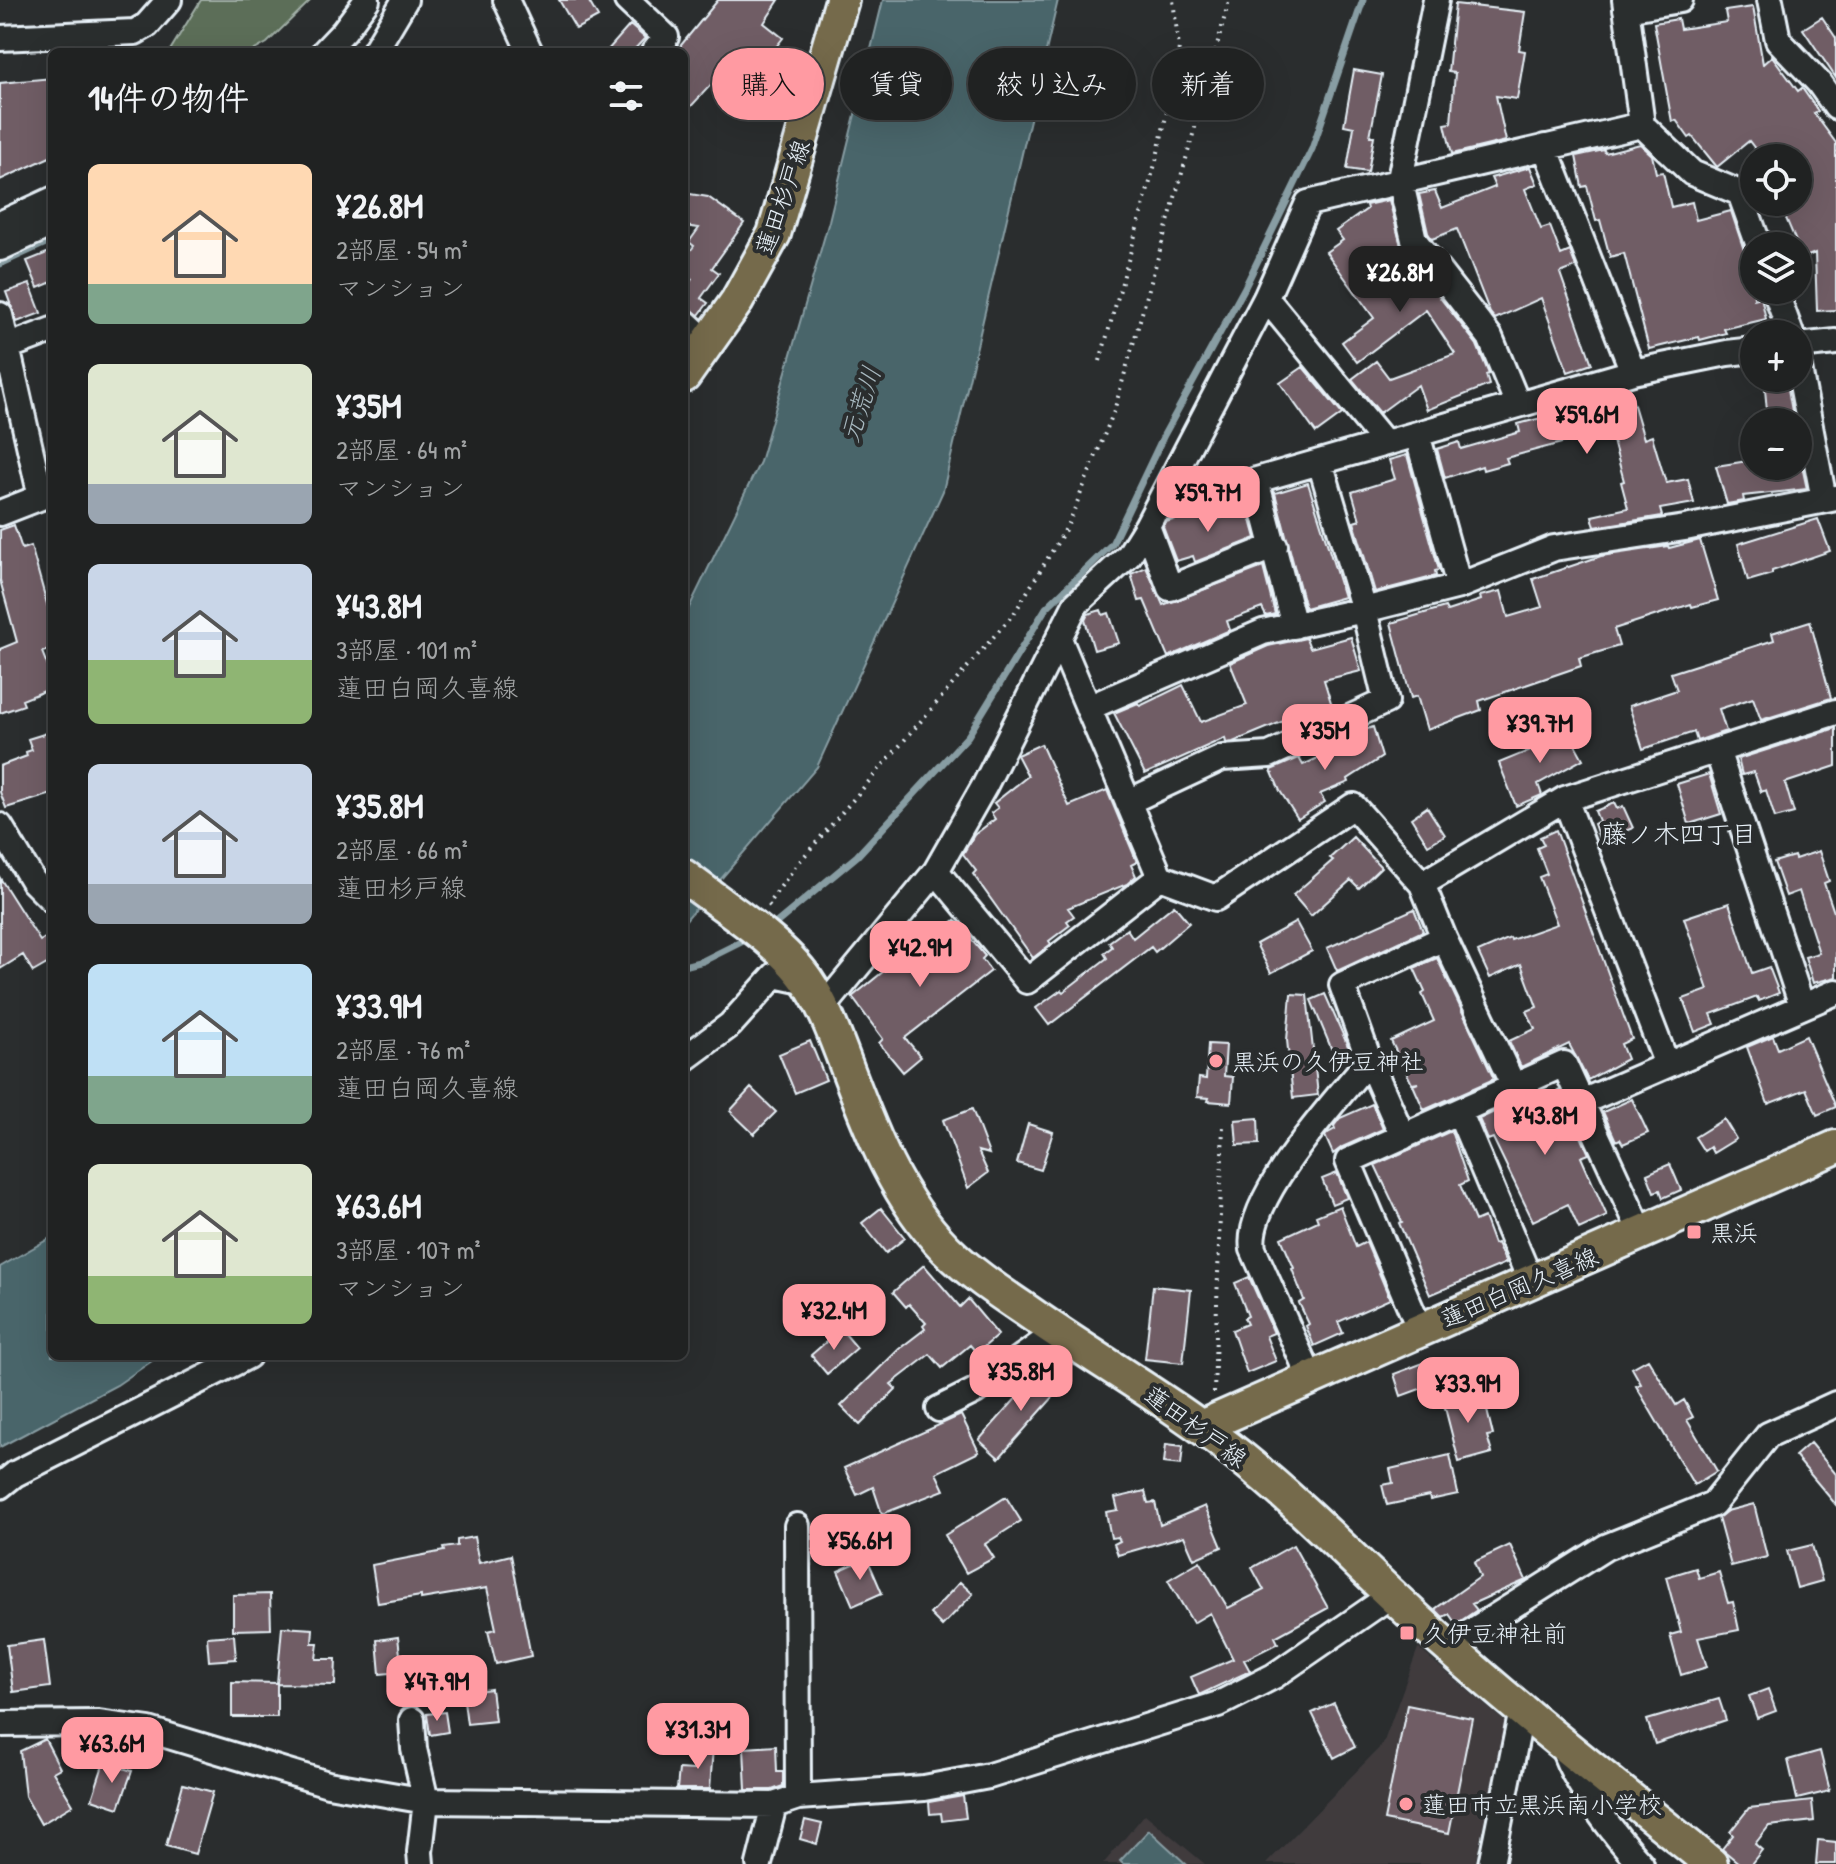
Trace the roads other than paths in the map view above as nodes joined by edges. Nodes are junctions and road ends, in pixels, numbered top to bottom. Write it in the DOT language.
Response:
graph roads {
  1 [pos="169,0"];
  2 [pos="367,0"];
  3 [pos="405,0"];
  4 [pos="506,0"];
  5 [pos="627,0"];
  6 [pos="1436,0"];
  7 [pos="1680,0"];
  8 [pos="1770,0"];
  9 [pos="840,1"];
  10 [pos="1626,5"];
  11 [pos="0,38"];
  12 [pos="328,48"];
  13 [pos="376,48"];
  14 [pos="528,48"];
  15 [pos="657,48"];
  16 [pos="1836,107"];
  17 [pos="1642,125"];
  18 [pos="1545,147"];
  19 [pos="1400,179"];
  20 [pos="48,202"];
  21 [pos="0,224"];
  22 [pos="48,226"];
  23 [pos="1754,232"];
  24 [pos="0,248"];
  25 [pos="1266,298"];
  26 [pos="0,315"];
  27 [pos="688,325"];
  28 [pos="48,332"];
  29 [pos="1836,342"];
  30 [pos="708,343"];
  31 [pos="1812,345"];
  32 [pos="7,347"];
  33 [pos="1740,352"];
  34 [pos="688,370"];
  35 [pos="1633,372"];
  36 [pos="1805,392"];
  37 [pos="1518,405"];
  38 [pos="1417,434"];
  39 [pos="1385,443"];
  40 [pos="1320,462"];
  41 [pos="1256,480"];
  42 [pos="1830,499"];
  43 [pos="0,513"];
  44 [pos="1152,518"];
  45 [pos="1275,546"];
  46 [pos="1459,586"];
  47 [pos="1364,610"];
  48 [pos="1294,626"];
  49 [pos="1060,641"];
  50 [pos="1088,708"];
  51 [pos="1836,712"];
  52 [pos="1717,750"];
  53 [pos="1565,799"];
  54 [pos="1128,802"];
  55 [pos="0,826"];
  56 [pos="936,871"];
  57 [pos="1160,877"];
  58 [pos="688,879"];
  59 [pos="1422,884"];
  60 [pos="48,896"];
  61 [pos="1444,938"];
  62 [pos="1836,992"];
  63 [pos="816,995"];
  64 [pos="1802,1006"];
  65 [pos="688,1056"];
  66 [pos="1369,1060"];
  67 [pos="1667,1065"];
  68 [pos="1514,1087"];
  69 [pos="1582,1102"];
  70 [pos="1459,1111"];
  71 [pos="1403,1137"];
  72 [pos="1836,1147"];
  73 [pos="1642,1234"];
  74 [pos="1531,1282"];
  75 [pos="1420,1330"];
  76 [pos="1057,1332"];
  77 [pos="240,1360"];
  78 [pos="1310,1377"];
  79 [pos="1836,1404"];
  80 [pos="939,1409"];
  81 [pos="1208,1413"];
  82 [pos="0,1486"];
  83 [pos="797,1526"];
  84 [pos="1390,1596"];
  85 [pos="1447,1647"];
  86 [pos="1522,1710"];
  87 [pos="412,1720"];
  88 [pos="0,1724"];
  89 [pos="1561,1740"];
  90 [pos="798,1797"];
  91 [pos="426,1801"];
  92 [pos="774,1805"];
  93 [pos="418,1860"];
  94 [pos="759,1864"];
  95 [pos="1491,1864"];
  96 [pos="1641,1864"];
  97 [pos="1709,1864"];
  1 -- 11 [label="street"];
  2 -- 12 [label="street"];
  3 -- 13 [label="street"];
  4 -- 14 [label="street"];
  5 -- 15 [label="street"];
  6 -- 19 [label="street"];
  7 -- 10 [label="street"];
  8 -- 16 [label="street"];
  9 -- 30 [label="main road, 蓮田杉戸線"];
  10 -- 17 [label="street"];
  17 -- 18 [label="street"];
  17 -- 23 [label="street"];
  18 -- 19 [label="street"];
  18 -- 35 [label="street"];
  19 -- 25 [label="street"];
  19 -- 37 [label="street"];
  20 -- 21 [label="street"];
  22 -- 24 [label="street"];
  25 -- 39 [label="street"];
  25 -- 44 [label="street"];
  26 -- 32 [label="street"];
  27 -- 30 [label="street"];
  28 -- 32 [label="street"];
  29 -- 31 [label="street"];
  30 -- 34 [label="main road, 蓮田杉戸線"];
  32 -- 43 [label="street"];
  33 -- 35 [label="street"];
  35 -- 37 [label="street"];
  36 -- 42 [label="street"];
  37 -- 38 [label="street"];
  38 -- 39 [label="street"];
  38 -- 46 [label="street"];
  39 -- 40 [label="street"];
  40 -- 41 [label="street"];
  40 -- 47 [label="street"];
  41 -- 44 [label="street"];
  41 -- 45 [label="street"];
  42 -- 46 [label="street"];
  44 -- 45 [label="street"];
  44 -- 49 [label="street"];
  45 -- 48 [label="street"];
  46 -- 47 [label="street"];
  47 -- 48 [label="street"];
  47 -- 54 [label="street"];
  48 -- 50 [label="street"];
  49 -- 50 [label="street"];
  49 -- 56 [label="street"];
  50 -- 54 [label="street"];
  51 -- 52 [label="street"];
  52 -- 53 [label="street"];
  52 -- 64 [label="street"];
  53 -- 59 [label="street"];
  53 -- 67 [label="street"];
  54 -- 57 [label="street"];
  55 -- 60 [label="street"];
  56 -- 57 [label="street"];
  56 -- 63 [label="street"];
  57 -- 59 [label="street"];
  58 -- 63 [label="main road, 蓮田杉戸線"];
  59 -- 61 [label="street"];
  61 -- 66 [label="street"];
  61 -- 68 [label="street"];
  62 -- 64 [label="street"];
  63 -- 65 [label="street"];
  63 -- 76 [label="main road, 蓮田杉戸線"];
  64 -- 67 [label="street"];
  66 -- 71 [label="street"];
  66 -- 78 [label="street"];
  67 -- 69 [label="street"];
  68 -- 69 [label="street"];
  68 -- 70 [label="street"];
  69 -- 73 [label="street"];
  70 -- 71 [label="street"];
  70 -- 74 [label="street"];
  71 -- 75 [label="street"];
  72 -- 73 [label="main road, 蓮田白岡久喜線"];
  73 -- 74 [label="main road, 蓮田白岡久喜線"];
  74 -- 75 [label="main road, 蓮田白岡久喜線"];
  75 -- 78 [label="main road, 蓮田白岡久喜線"];
  76 -- 80 [label="street"];
  76 -- 81 [label="main road, 蓮田杉戸線"];
  77 -- 82 [label="street"];
  78 -- 81 [label="main road, 蓮田白岡久喜線"];
  79 -- 85 [label="street"];
  81 -- 84 [label="main road, 蓮田杉戸線"];
  83 -- 90 [label="street"];
  84 -- 85 [label="main road, 蓮田杉戸線"];
  84 -- 90 [label="street"];
  85 -- 86 [label="main road, 蓮田杉戸線"];
  86 -- 89 [label="main road, 蓮田杉戸線"];
  86 -- 95 [label="street"];
  87 -- 91 [label="street"];
  88 -- 91 [label="street"];
  89 -- 96 [label="street"];
  89 -- 97 [label="main road, 蓮田杉戸線"];
  90 -- 92 [label="street"];
  91 -- 92 [label="street"];
  91 -- 93 [label="street"];
  92 -- 94 [label="street"];
}
